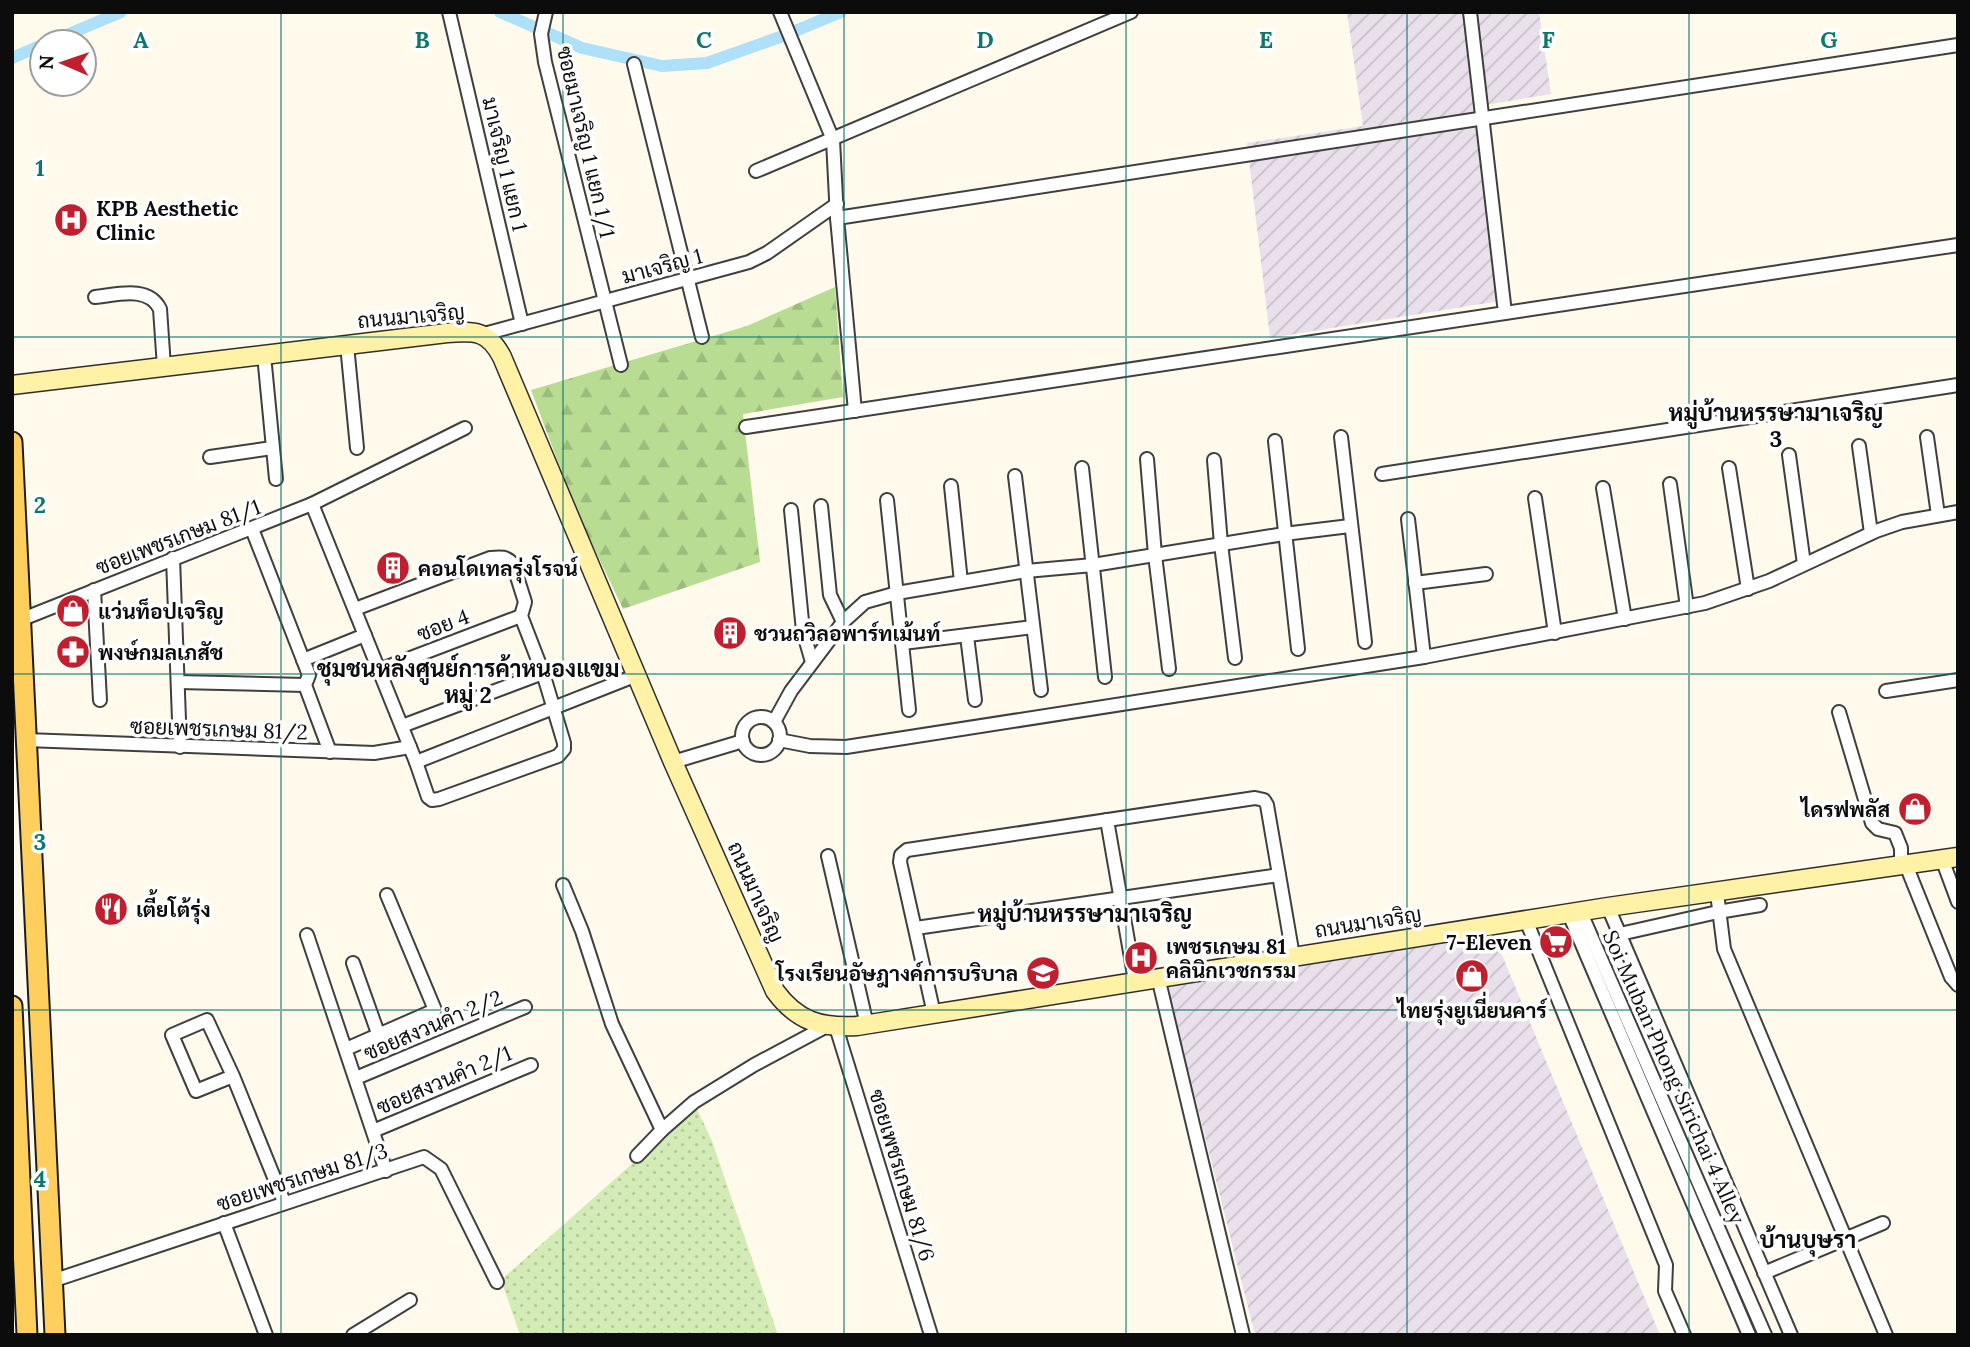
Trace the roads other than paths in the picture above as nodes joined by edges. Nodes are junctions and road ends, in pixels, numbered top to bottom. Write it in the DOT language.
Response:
graph roads {
  1 [pos="449,12"];
  2 [pos="1131,12"];
  3 [pos="1470,12"];
  4 [pos="546,13"];
  5 [pos="781,15"];
  6 [pos="1958,45"];
  7 [pos="634,64"];
  8 [pos="1482,118"];
  9 [pos="833,140"];
  10 [pos="757,171"];
  11 [pos="837,204"];
  12 [pos="837,218"];
  13 [pos="1958,245"];
  14 [pos="686,280"];
  15 [pos="95,297"];
  16 [pos="605,302"];
  17 [pos="1505,313"];
  18 [pos="523,324"];
  19 [pos="484,334"];
  20 [pos="702,337"];
  21 [pos="347,345"];
  22 [pos="264,355"];
  23 [pos="621,365"];
  24 [pos="164,367"];
  25 [pos="12,385"];
  26 [pos="1958,385"];
  27 [pos="855,411"];
  28 [pos="465,428"];
  29 [pos="746,428"];
  30 [pos="1340,437"];
  31 [pos="1927,437"];
  32 [pos="1275,441"];
  33 [pos="12,442"];
  34 [pos="1858,446"];
  35 [pos="272,448"];
  36 [pos="357,448"];
  37 [pos="1788,455"];
  38 [pos="210,457"];
  39 [pos="1147,459"];
  40 [pos="1214,460"];
  41 [pos="1082,468"];
  42 [pos="1729,468"];
  43 [pos="1382,474"];
  44 [pos="1015,475"];
  45 [pos="276,480"];
  46 [pos="1670,484"];
  47 [pos="951,486"];
  48 [pos="1603,488"];
  49 [pos="1535,498"];
  50 [pos="887,500"];
  51 [pos="312,504"];
  52 [pos="821,506"];
  53 [pos="791,510"];
  54 [pos="1958,512"];
  55 [pos="1938,516"];
  56 [pos="1408,519"];
  57 [pos="1350,526"];
  58 [pos="252,529"];
  59 [pos="1871,533"];
  60 [pos="1284,534"];
  61 [pos="1221,544"];
  62 [pos="1155,555"];
  63 [pos="173,558"];
  64 [pos="1804,564"];
  65 [pos="1093,565"];
  66 [pos="1026,571"];
  67 [pos="1486,574"];
  68 [pos="961,582"];
  69 [pos="1415,583"];
  70 [pos="1748,589"];
  71 [pos="94,590"];
  72 [pos="897,593"];
  73 [pos="1687,607"];
  74 [pos="355,609"];
  75 [pos="521,616"];
  76 [pos="1625,619"];
  77 [pos="20,620"];
  78 [pos="843,622"];
  79 [pos="1033,626"];
  80 [pos="1555,633"];
  81 [pos="365,635"];
  82 [pos="967,636"];
  83 [pos="1365,642"];
  84 [pos="903,643"];
  85 [pos="1298,649"];
  86 [pos="1424,657"];
  87 [pos="1235,658"];
  88 [pos="303,660"];
  89 [pos="812,662"];
  90 [pos="1169,669"];
  91 [pos="379,670"];
  92 [pos="543,673"];
  93 [pos="637,675"];
  94 [pos="1105,677"];
  95 [pos="1958,680"];
  96 [pos="177,682"];
  97 [pos="305,685"];
  98 [pos="1041,691"];
  99 [pos="1886,691"];
  100 [pos="100,700"];
  101 [pos="975,700"];
  102 [pos="554,707"];
  103 [pos="909,710"];
  104 [pos="1839,712"];
  105 [pos="774,722"];
  106 [pos="402,726"];
  107 [pos="26,740"];
  108 [pos="779,740"];
  109 [pos="743,741"];
  110 [pos="180,747"];
  111 [pos="410,747"];
  112 [pos="330,752"];
  113 [pos="416,762"];
  114 [pos="673,762"];
  115 [pos="1107,820"];
  116 [pos="828,856"];
  117 [pos="1950,858"];
  118 [pos="1904,865"];
  119 [pos="1279,875"];
  120 [pos="563,886"];
  121 [pos="1717,893"];
  122 [pos="387,895"];
  123 [pos="1120,898"];
  124 [pos="1958,902"];
  125 [pos="1760,905"];
  126 [pos="1608,908"];
  127 [pos="1718,912"];
  128 [pos="1575,914"];
  129 [pos="1526,920"];
  130 [pos="916,928"];
  131 [pos="1620,934"];
  132 [pos="307,935"];
  133 [pos="1293,956"];
  134 [pos="353,963"];
  135 [pos="1158,977"];
  136 [pos="1135,981"];
  137 [pos="1958,985"];
  138 [pos="12,1006"];
  139 [pos="525,1007"];
  140 [pos="934,1014"];
  141 [pos="867,1025"];
  142 [pos="831,1027"];
  143 [pos="379,1036"];
  144 [pos="346,1049"];
  145 [pos="531,1065"];
  146 [pos="233,1076"];
  147 [pos="356,1078"];
  148 [pos="14,1106"];
  149 [pos="662,1130"];
  150 [pos="373,1131"];
  151 [pos="637,1156"];
  152 [pos="386,1171"];
  153 [pos="284,1202"];
  154 [pos="224,1223"];
  155 [pos="1882,1223"];
  156 [pos="1844,1239"];
  157 [pos="1764,1273"];
  158 [pos="52,1281"];
  159 [pos="496,1282"];
  160 [pos="1742,1282"];
  161 [pos="1729,1288"];
  162 [pos="410,1300"];
  163 [pos="27,1335"];
  164 [pos="55,1335"];
  165 [pos="266,1335"];
  166 [pos="353,1335"];
  167 [pos="931,1335"];
  168 [pos="1243,1335"];
  169 [pos="1684,1335"];
  170 [pos="1749,1335"];
  171 [pos="1765,1335"];
  172 [pos="1791,1335"];
  173 [pos="1886,1335"];
  1 -- 18 [label="street, มาเจริญ 1 แยก 1"];
  2 -- 9 [label="street"];
  3 -- 8 [label="street"];
  4 -- 16 [label="street, ซอยมาเจริญ 1 แยก 1/1"];
  5 -- 9 [label="street"];
  6 -- 8 [label="street"];
  7 -- 14 [label="street"];
  8 -- 12 [label="street"];
  8 -- 17 [label="street"];
  9 -- 10 [label="street"];
  9 -- 11 [label="street"];
  11 -- 12 [label="street"];
  11 -- 14 [label="street, มาเจริญ 1"];
  12 -- 27 [label="street"];
  13 -- 17 [label="street"];
  14 -- 16 [label="street, มาเจริญ 1"];
  14 -- 20 [label="street"];
  15 -- 24 [label="street"];
  16 -- 18 [label="street, มาเจริญ 1"];
  16 -- 23 [label="street, ซอยมาเจริญ 1 แยก 1/1"];
  17 -- 27 [label="street"];
  18 -- 19 [label="street, มาเจริญ 1"];
  19 -- 21 [label="main road, ถนนมาเจริญ"];
  19 -- 93 [label="main road, ถนนมาเจริญ"];
  21 -- 22 [label="main road, ถนนมาเจริญ"];
  21 -- 36 [label="street"];
  22 -- 24 [label="main road, ถนนมาเจริญ"];
  22 -- 35 [label="street"];
  24 -- 25 [label="main road, ถนนมาเจริญ"];
  26 -- 43 [label="street"];
  27 -- 29 [label="street"];
  28 -- 51 [label="street, ซอยเพชรเกษม 81/1"];
  30 -- 57 [label="street"];
  31 -- 55 [label="street"];
  32 -- 60 [label="street"];
  33 -- 77 [label="main road"];
  34 -- 59 [label="street"];
  35 -- 38 [label="street"];
  35 -- 45 [label="street"];
  37 -- 64 [label="street"];
  39 -- 62 [label="street"];
  40 -- 61 [label="street"];
  41 -- 65 [label="street"];
  42 -- 70 [label="street"];
  44 -- 66 [label="street"];
  46 -- 73 [label="street"];
  47 -- 68 [label="street"];
  48 -- 76 [label="street"];
  49 -- 80 [label="street"];
  50 -- 72 [label="street"];
  51 -- 58 [label="street, ซอยเพชรเกษม 81/1"];
  51 -- 74 [label="street"];
  52 -- 78 [label="street"];
  53 -- 89 [label="street"];
  54 -- 55 [label="street"];
  55 -- 59 [label="street"];
  56 -- 69 [label="street"];
  57 -- 60 [label="street"];
  57 -- 83 [label="street"];
  58 -- 63 [label="street, ซอยเพชรเกษม 81/1"];
  58 -- 88 [label="street"];
  59 -- 64 [label="street"];
  60 -- 61 [label="street"];
  60 -- 85 [label="street"];
  61 -- 62 [label="street"];
  61 -- 87 [label="street"];
  62 -- 65 [label="street"];
  62 -- 90 [label="street"];
  63 -- 71 [label="street, ซอยเพชรเกษม 81/1"];
  63 -- 96 [label="street"];
  64 -- 70 [label="street"];
  65 -- 66 [label="street"];
  65 -- 94 [label="street"];
  66 -- 68 [label="street"];
  66 -- 79 [label="street"];
  67 -- 69 [label="street"];
  68 -- 72 [label="street"];
  69 -- 86 [label="street"];
  70 -- 73 [label="street"];
  71 -- 77 [label="street, ซอยเพชรเกษม 81/1"];
  71 -- 100 [label="street"];
  72 -- 78 [label="street"];
  72 -- 84 [label="street"];
  73 -- 76 [label="street"];
  74 -- 75 [label="street"];
  74 -- 81 [label="street"];
  75 -- 91 [label="street, ซอย 4"];
  75 -- 92 [label="street"];
  76 -- 80 [label="street"];
  77 -- 107 [label="main road"];
  78 -- 89 [label="street"];
  79 -- 82 [label="street"];
  79 -- 98 [label="street"];
  80 -- 86 [label="street"];
  81 -- 88 [label="street"];
  81 -- 91 [label="street"];
  82 -- 84 [label="street"];
  82 -- 101 [label="street"];
  84 -- 103 [label="street"];
  86 -- 108 [label="street"];
  88 -- 97 [label="street"];
  89 -- 105 [label="street"];
  91 -- 106 [label="street"];
  92 -- 102 [label="street"];
  92 -- 106 [label="street"];
  93 -- 102 [label="street"];
  93 -- 114 [label="main road, ถนนมาเจริญ"];
  95 -- 99 [label="street"];
  96 -- 97 [label="street"];
  96 -- 110 [label="street"];
  97 -- 112 [label="street"];
  102 -- 113 [label="street"];
  102 -- 113 [label="street"];
  104 -- 118 [label="street"];
  105 -- 108 [label="street"];
  105 -- 109 [label="street"];
  106 -- 111 [label="street"];
  107 -- 110 [label="street, ซอยเพชรเกษม 81/2"];
  107 -- 158 [label="main road"];
  108 -- 109 [label="street"];
  109 -- 114 [label="street"];
  110 -- 112 [label="street, ซอยเพชรเกษม 81/2"];
  111 -- 112 [label="street, ซอยเพชรเกษม 81/2"];
  111 -- 113 [label="street"];
  114 -- 142 [label="main road, ถนนมาเจริญ"];
  115 -- 119 [label="street"];
  115 -- 123 [label="street"];
  115 -- 130 [label="street"];
  116 -- 141 [label="street"];
  117 -- 118 [label="main road, ถนนมาเจริญ"];
  117 -- 124 [label="street"];
  118 -- 121 [label="main road, ถนนมาเจริญ"];
  118 -- 137 [label="street"];
  119 -- 123 [label="street"];
  119 -- 133 [label="street"];
  120 -- 149 [label="street"];
  121 -- 126 [label="main road, ถนนมาเจริญ"];
  121 -- 127 [label="street"];
  122 -- 143 [label="street"];
  123 -- 130 [label="street"];
  123 -- 136 [label="street"];
  125 -- 127 [label="street"];
  126 -- 128 [label="main road, ถนนมาเจริญ"];
  126 -- 131 [label="street"];
  127 -- 131 [label="street"];
  127 -- 156 [label="street"];
  128 -- 129 [label="main road, ถนนมาเจริญ"];
  128 -- 160 [label="street, Soi Muban Phong Sirichai 4 Alley"];
  128 -- 161 [label="street, Soi Muban Phong Sirichai 4 Alley"];
  129 -- 133 [label="main road, ถนนมาเจริญ"];
  129 -- 169 [label="street"];
  130 -- 140 [label="street"];
  131 -- 157 [label="street"];
  132 -- 144 [label="street"];
  133 -- 135 [label="main road, ถนนมาเจริญ"];
  134 -- 143 [label="street"];
  135 -- 136 [label="main road, ถนนมาเจริญ"];
  135 -- 168 [label="street"];
  136 -- 140 [label="main road, ถนนมาเจริญ"];
  138 -- 148 [label="main road"];
  139 -- 147 [label="street, ซอยสงวนคำ 2/2"];
  140 -- 141 [label="main road, ถนนมาเจริญ"];
  141 -- 142 [label="main road, ถนนมาเจริญ"];
  142 -- 149 [label="street"];
  142 -- 167 [label="street, ซอยเพชรเกษม 81/6"];
  143 -- 144 [label="street"];
  144 -- 147 [label="street"];
  145 -- 150 [label="street, ซอยสงวนคำ 2/1"];
  146 -- 146 [label="street"];
  146 -- 153 [label="street"];
  147 -- 150 [label="street"];
  148 -- 163 [label="main road"];
  149 -- 151 [label="street"];
  150 -- 152 [label="street"];
  152 -- 153 [label="street, ซอยเพชรเกษม 81/3"];
  152 -- 159 [label="street, ซอยเพชรเกษม 81/3"];
  153 -- 154 [label="street, ซอยเพชรเกษม 81/3"];
  154 -- 158 [label="street, ซอยเพชรเกษม 81/3"];
  154 -- 165 [label="street"];
  155 -- 156 [label="street"];
  156 -- 157 [label="street"];
  156 -- 173 [label="street"];
  157 -- 172 [label="street"];
  158 -- 164 [label="main road"];
  160 -- 161 [label="street"];
  160 -- 171 [label="street, Soi Muban Phong Sirichai 4 Alley"];
  161 -- 170 [label="street, Soi Muban Phong Sirichai 4 Alley"];
  162 -- 166 [label="street"];
}
